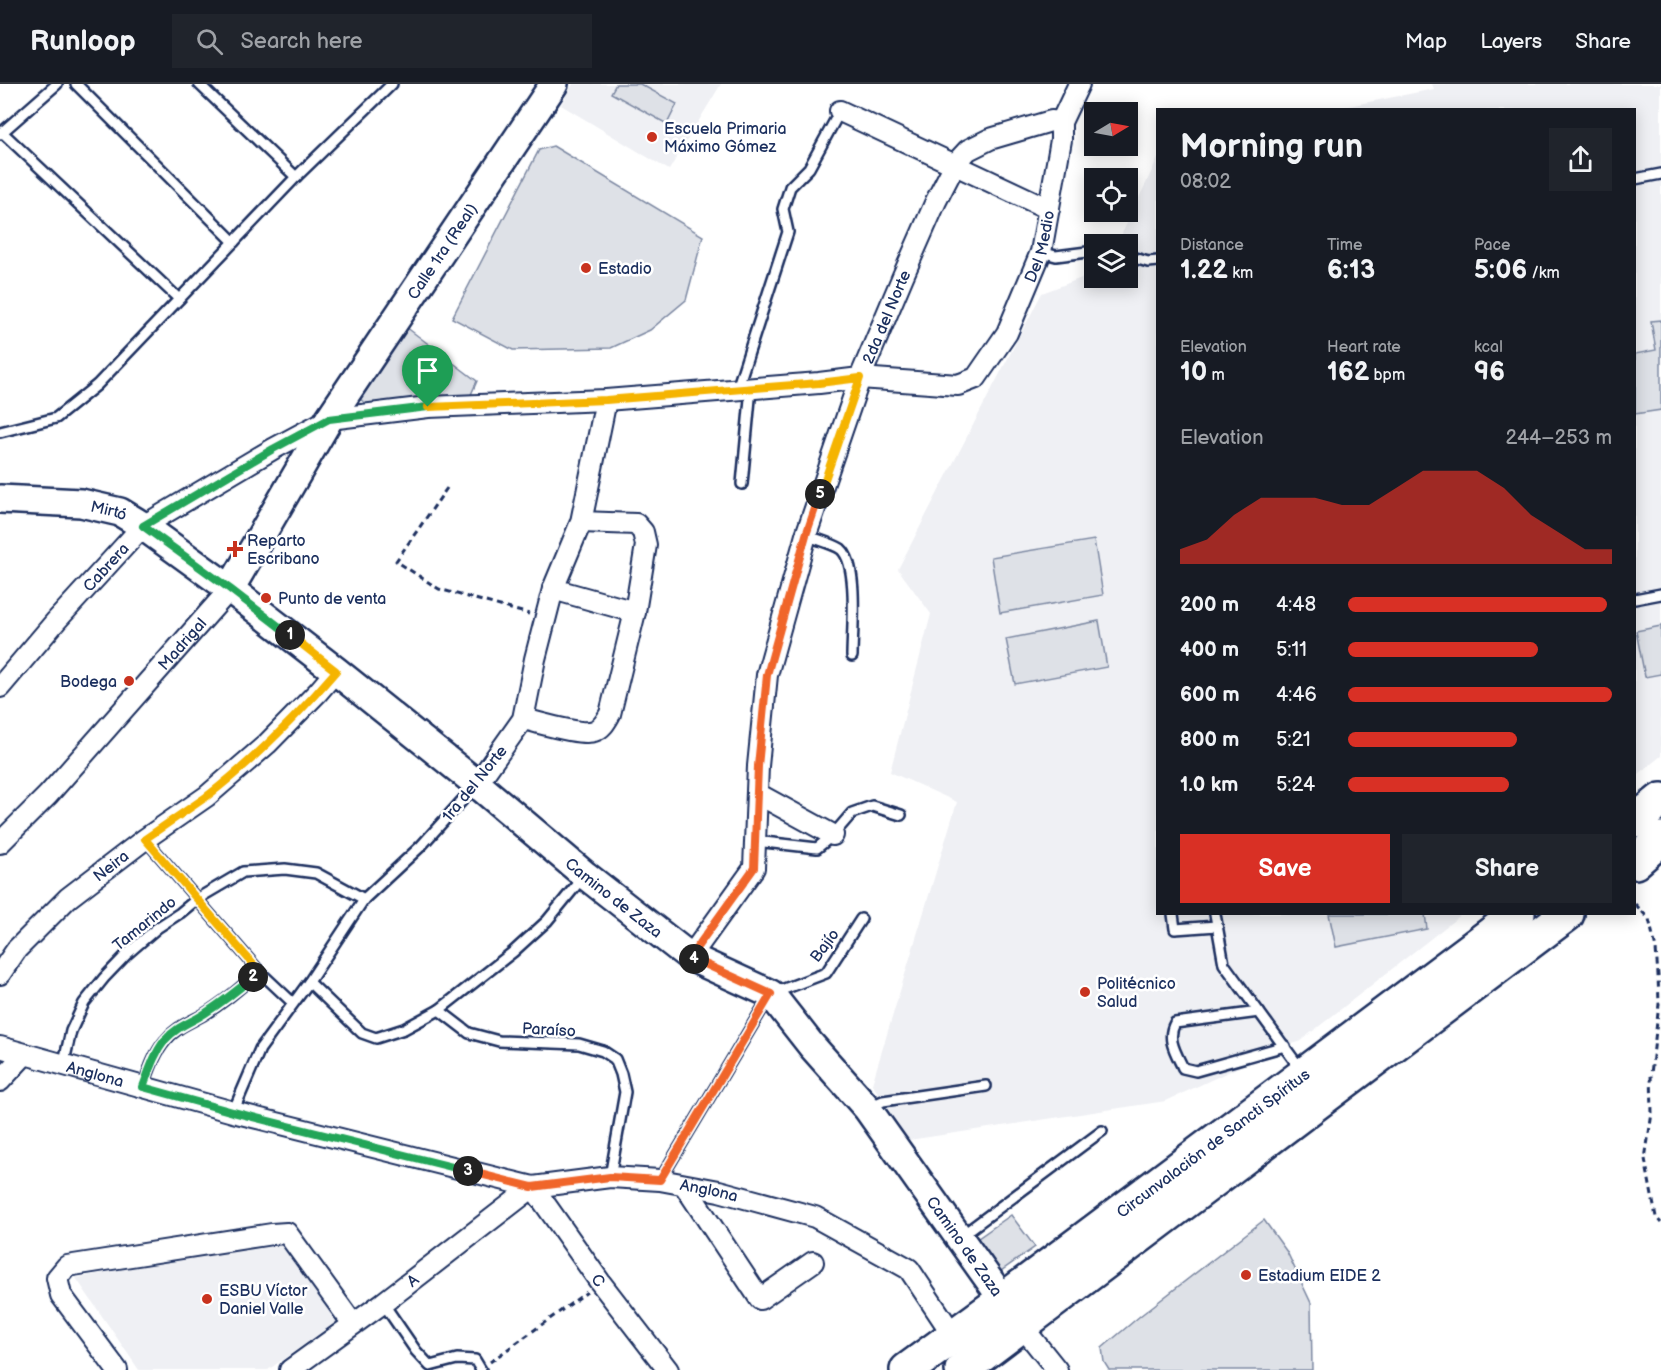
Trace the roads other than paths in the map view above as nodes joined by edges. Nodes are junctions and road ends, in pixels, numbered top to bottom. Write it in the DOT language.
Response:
graph roads {
  1 [pos="57,84"];
  2 [pos="76,84"];
  3 [pos="199,84"];
  4 [pos="392,84"];
  5 [pos="554,84"];
  6 [pos="1078,84"];
  7 [pos="840,111"];
  8 [pos="1061,122"];
  9 [pos="1,133"];
  10 [pos="955,164"];
  11 [pos="1661,174"];
  12 [pos="296,177"];
  13 [pos="1636,179"];
  14 [pos="1049,208"];
  15 [pos="234,242"];
  16 [pos="1041,252"];
  17 [pos="1084,252"];
  18 [pos="1138,259"];
  19 [pos="1156,261"];
  20 [pos="179,299"];
  21 [pos="860,378"];
  22 [pos="744,389"];
  23 [pos="606,400"];
  24 [pos="329,419"];
  25 [pos="0,432"];
  26 [pos="741,484"];
  27 [pos="0,499"];
  28 [pos="581,522"];
  29 [pos="143,526"];
  30 [pos="806,535"];
  31 [pos="230,589"];
  32 [pos="553,589"];
  33 [pos="1661,594"];
  34 [pos="1636,599"];
  35 [pos="635,612"];
  36 [pos="852,656"];
  37 [pos="336,671"];
  38 [pos="0,687"];
  39 [pos="523,719"];
  40 [pos="477,784"];
  41 [pos="758,794"];
  42 [pos="1661,800"];
  43 [pos="901,815"];
  44 [pos="1636,820"];
  45 [pos="833,836"];
  46 [pos="145,839"];
  47 [pos="1661,839"];
  48 [pos="755,841"];
  49 [pos="0,843"];
  50 [pos="1636,861"];
  51 [pos="585,875"];
  52 [pos="197,899"];
  53 [pos="364,899"];
  54 [pos="1173,915"];
  55 [pos="1215,915"];
  56 [pos="1517,915"];
  57 [pos="1566,915"];
  58 [pos="861,919"];
  59 [pos="1217,926"];
  60 [pos="690,957"];
  61 [pos="259,971"];
  62 [pos="0,974"];
  63 [pos="309,982"];
  64 [pos="771,994"];
  65 [pos="293,1003"];
  66 [pos="439,1010"];
  67 [pos="1259,1012"];
  68 [pos="1284,1046"];
  69 [pos="0,1047"];
  70 [pos="24,1055"];
  71 [pos="63,1066"];
  72 [pos="0,1081"];
  73 [pos="986,1086"];
  74 [pos="1313,1086"];
  75 [pos="143,1087"];
  76 [pos="867,1108"];
  77 [pos="233,1112"];
  78 [pos="1102,1131"];
  79 [pos="610,1177"];
  80 [pos="660,1180"];
  81 [pos="685,1186"];
  82 [pos="532,1187"];
  83 [pos="959,1237"];
  84 [pos="813,1262"];
  85 [pos="383,1303"];
  86 [pos="1012,1313"];
  87 [pos="353,1324"];
  88 [pos="953,1335"];
  89 [pos="481,1369"];
  90 [pos="117,1370"];
  91 [pos="290,1370"];
  92 [pos="668,1370"];
  93 [pos="907,1370"];
  94 [pos="962,1370"];
  95 [pos="1057,1370"];
  1 -- 9 [label="lane"];
  2 -- 15 [label="lane"];
  3 -- 12 [label="lane"];
  4 -- 12 [label="lane"];
  5 -- 24 [label="street, Calle 1ra (Real)"];
  6 -- 8 [label="street, Del Medio"];
  7 -- 10 [label="street"];
  7 -- 22 [label="lane"];
  8 -- 10 [label="street, 2da del Norte"];
  8 -- 14 [label="street, Del Medio"];
  9 -- 20 [label="lane"];
  10 -- 14 [label="street"];
  10 -- 21 [label="street, 2da del Norte"];
  11 -- 13 [label="lane"];
  12 -- 15 [label="lane"];
  14 -- 16 [label="street, Del Medio"];
  15 -- 20 [label="lane"];
  16 -- 17 [label="lane"];
  16 -- 21 [label="street, Del Medio"];
  18 -- 19 [label="lane"];
  20 -- 25 [label="lane"];
  21 -- 22 [label="street"];
  21 -- 30 [label="street, 2da del Norte"];
  22 -- 23 [label="street"];
  22 -- 26 [label="lane"];
  23 -- 24 [label="street"];
  23 -- 28 [label="street, 1ra del Norte"];
  24 -- 29 [label="street, Cabrera"];
  24 -- 31 [label="street, Madrigal"];
  27 -- 29 [label="street, Mirtó"];
  28 -- 32 [label="street, 1ra del Norte"];
  28 -- 35 [label="street"];
  29 -- 31 [label="street, Mirtó"];
  29 -- 38 [label="street, Cabrera"];
  30 -- 36 [label="lane"];
  30 -- 41 [label="street, 2da del Norte"];
  31 -- 37 [label="street, Camino de Zaza"];
  31 -- 49 [label="street, Madrigal"];
  32 -- 35 [label="street"];
  32 -- 39 [label="street, 1ra del Norte"];
  33 -- 34 [label="lane"];
  35 -- 39 [label="street"];
  37 -- 40 [label="street, Camino de Zaza"];
  37 -- 46 [label="street, Neira"];
  39 -- 40 [label="street, 1ra del Norte"];
  40 -- 51 [label="street, Camino de Zaza"];
  40 -- 53 [label="lane, 1ra del Norte"];
  41 -- 45 [label="street"];
  41 -- 48 [label="street, 2da del Norte"];
  42 -- 44 [label="highway"];
  43 -- 45 [label="lane"];
  45 -- 48 [label="lane"];
  46 -- 52 [label="lane"];
  46 -- 62 [label="street, Neira"];
  47 -- 50 [label="highway"];
  48 -- 60 [label="street, 2da del Norte"];
  51 -- 60 [label="street, Camino de Zaza"];
  51 -- 66 [label="lane"];
  52 -- 53 [label="lane, Tamarindo"];
  52 -- 61 [label="lane"];
  52 -- 71 [label="lane, Tamarindo"];
  53 -- 63 [label="lane, 1ra del Norte"];
  54 -- 59 [label="lane"];
  55 -- 59 [label="lane"];
  56 -- 74 [label="highway, Circunvalación de Sancti Spíritus"];
  57 -- 74 [label="highway, Circunvalación de Sancti Spíritus"];
  58 -- 64 [label="lane, Bajío"];
  59 -- 67 [label="lane"];
  60 -- 64 [label="street, Camino de Zaza"];
  61 -- 65 [label="lane"];
  61 -- 75 [label="lane"];
  63 -- 65 [label="lane, 1ra del Norte"];
  63 -- 66 [label="lane"];
  64 -- 76 [label="street, Camino de Zaza"];
  64 -- 80 [label="lane"];
  65 -- 77 [label="lane, 1ra del Norte"];
  66 -- 79 [label="lane, Paraíso"];
  67 -- 68 [label="lane"];
  67 -- 68 [label="lane"];
  68 -- 74 [label="lane"];
  69 -- 70 [label="street, Anglona"];
  70 -- 71 [label="street, Anglona"];
  70 -- 72 [label="street"];
  71 -- 75 [label="street, Anglona"];
  73 -- 76 [label="lane"];
  74 -- 86 [label="highway, Circunvalación de Sancti Spíritus"];
  75 -- 77 [label="street, Anglona"];
  76 -- 83 [label="street, Camino de Zaza"];
  77 -- 82 [label="street, Anglona"];
  78 -- 83 [label="lane"];
  79 -- 80 [label="street, Anglona"];
  79 -- 82 [label="street, Anglona"];
  80 -- 81 [label="street, Anglona"];
  81 -- 84 [label="street"];
  81 -- 88 [label="street, Anglona"];
  82 -- 85 [label="street, A"];
  82 -- 92 [label="street, C"];
  83 -- 86 [label="street, Camino de Zaza"];
  85 -- 87 [label="street, A"];
  85 -- 89 [label="lane"];
  86 -- 88 [label="highway, Circunvalación de Sancti Spíritus"];
  86 -- 94 [label="highway, Circunvalación de Sancti Spíritus"];
  86 -- 95 [label="street"];
  87 -- 90 [label="street"];
  87 -- 91 [label="street, A"];
  88 -- 93 [label="highway, Circunvalación de Sancti Spíritus"];
}
